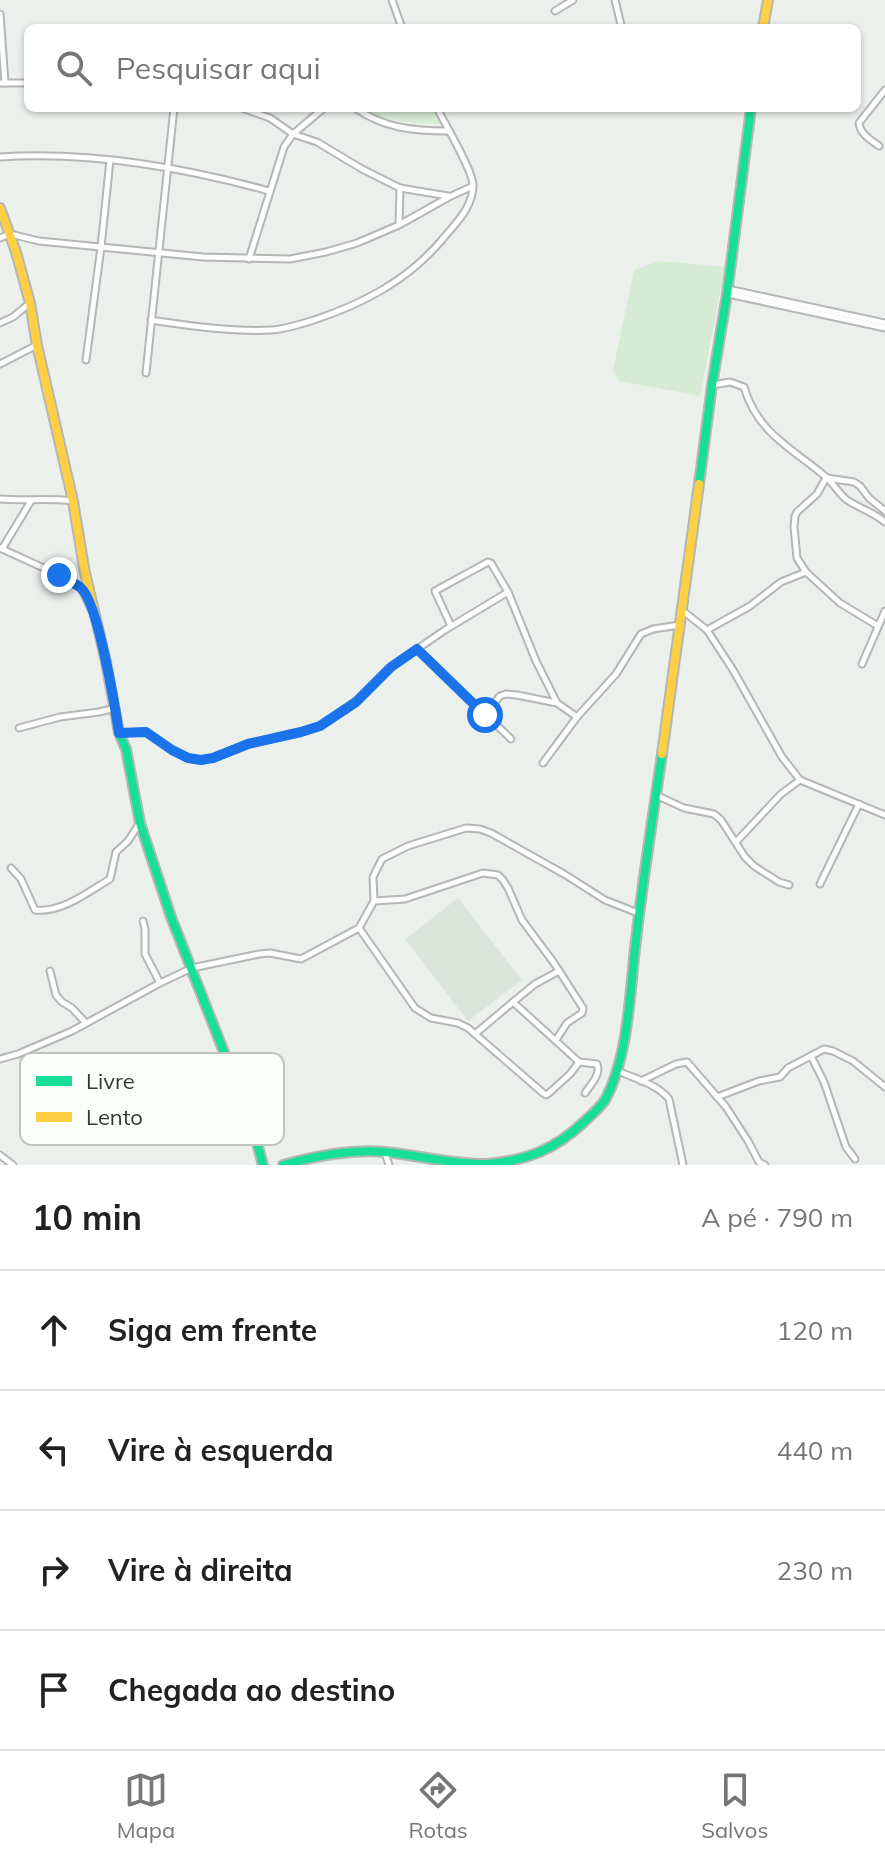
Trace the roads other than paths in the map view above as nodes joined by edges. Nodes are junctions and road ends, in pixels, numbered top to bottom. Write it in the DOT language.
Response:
graph roads {
  1 [pos="392,0"];
  2 [pos="573,0"];
  3 [pos="615,0"];
  4 [pos="768,0"];
  5 [pos="555,11"];
  6 [pos="0,14"];
  7 [pos="401,24"];
  8 [pos="621,24"];
  9 [pos="764,24"];
  10 [pos="2,83"];
  11 [pos="24,83"];
  12 [pos="885,90"];
  13 [pos="174,112"];
  14 [pos="253,112"];
  15 [pos="319,112"];
  16 [pos="361,112"];
  17 [pos="439,112"];
  18 [pos="750,112"];
  19 [pos="448,131"];
  20 [pos="293,134"];
  21 [pos="879,146"];
  22 [pos="0,157"];
  23 [pos="110,160"];
  24 [pos="169,167"];
  25 [pos="473,186"];
  26 [pos="400,188"];
  27 [pos="269,191"];
  28 [pos="449,197"];
  29 [pos="0,208"];
  30 [pos="399,225"];
  31 [pos="10,234"];
  32 [pos="0,238"];
  33 [pos="101,247"];
  34 [pos="158,252"];
  35 [pos="249,259"];
  36 [pos="727,291"];
  37 [pos="30,303"];
  38 [pos="151,320"];
  39 [pos="0,323"];
  40 [pos="885,326"];
  41 [pos="37,345"];
  42 [pos="86,360"];
  43 [pos="1,362"];
  44 [pos="146,373"];
  45 [pos="712,385"];
  46 [pos="826,478"];
  47 [pos="869,498"];
  48 [pos="0,499"];
  49 [pos="31,501"];
  50 [pos="73,501"];
  51 [pos="862,507"];
  52 [pos="885,511"];
  53 [pos="885,522"];
  54 [pos="1,549"];
  55 [pos="806,572"];
  56 [pos="508,592"];
  57 [pos="683,611"];
  58 [pos="885,611"];
  59 [pos="95,617"];
  60 [pos="681,625"];
  61 [pos="451,626"];
  62 [pos="878,626"];
  63 [pos="707,630"];
  64 [pos="417,649"];
  65 [pos="862,664"];
  66 [pos="557,703"];
  67 [pos="116,708"];
  68 [pos="485,715"];
  69 [pos="577,717"];
  70 [pos="19,728"];
  71 [pos="119,733"];
  72 [pos="511,739"];
  73 [pos="543,763"];
  74 [pos="800,780"];
  75 [pos="657,796"];
  76 [pos="859,804"];
  77 [pos="885,815"];
  78 [pos="140,823"];
  79 [pos="736,842"];
  80 [pos="11,868"];
  81 [pos="820,884"];
  82 [pos="789,885"];
  83 [pos="374,901"];
  84 [pos="639,913"];
  85 [pos="143,921"];
  86 [pos="359,928"];
  87 [pos="192,968"];
  88 [pos="50,971"];
  89 [pos="559,971"];
  90 [pos="160,983"];
  91 [pos="513,1002"];
  92 [pos="86,1023"];
  93 [pos="475,1034"];
  94 [pos="556,1040"];
  95 [pos="20,1053"];
  96 [pos="20,1053"];
  97 [pos="225,1053"];
  98 [pos="811,1056"];
  99 [pos="0,1059"];
  100 [pos="579,1062"];
  101 [pos="617,1071"];
  102 [pos="641,1081"];
  103 [pos="885,1087"];
  104 [pos="585,1093"];
  105 [pos="717,1097"];
  106 [pos="258,1145"];
  107 [pos="384,1152"];
  108 [pos="0,1155"];
  109 [pos="530,1156"];
  110 [pos="855,1159"];
  111 [pos="519,1162"];
  112 [pos="13,1165"];
  113 [pos="263,1165"];
  114 [pos="283,1165"];
  115 [pos="389,1165"];
  116 [pos="536,1165"];
  117 [pos="683,1165"];
  118 [pos="765,1165"];
  1 -- 7 [label="street"];
  2 -- 5 [label="street"];
  3 -- 8 [label="street"];
  4 -- 9 [label="main road"];
  6 -- 10 [label="street"];
  10 -- 11 [label="street"];
  12 -- 21 [label="street"];
  13 -- 24 [label="street"];
  14 -- 20 [label="street"];
  15 -- 20 [label="street"];
  16 -- 19 [label="street"];
  17 -- 19 [label="street"];
  18 -- 36 [label="main road"];
  19 -- 25 [label="street"];
  20 -- 26 [label="street"];
  20 -- 27 [label="street"];
  22 -- 23 [label="street"];
  23 -- 24 [label="street"];
  23 -- 33 [label="street"];
  24 -- 27 [label="street"];
  24 -- 34 [label="street"];
  25 -- 28 [label="street"];
  25 -- 38 [label="street"];
  26 -- 28 [label="street"];
  26 -- 30 [label="street"];
  27 -- 35 [label="street"];
  28 -- 30 [label="street"];
  29 -- 31 [label="main road"];
  30 -- 35 [label="street"];
  31 -- 32 [label="street"];
  31 -- 33 [label="street"];
  31 -- 37 [label="main road"];
  33 -- 34 [label="street"];
  33 -- 42 [label="street"];
  34 -- 35 [label="street"];
  34 -- 38 [label="street"];
  36 -- 40 [label="street"];
  36 -- 45 [label="main road"];
  37 -- 39 [label="street"];
  37 -- 41 [label="main road"];
  38 -- 44 [label="street"];
  41 -- 43 [label="street"];
  41 -- 50 [label="main road"];
  45 -- 46 [label="street"];
  45 -- 57 [label="main road"];
  46 -- 47 [label="street"];
  46 -- 51 [label="street"];
  46 -- 55 [label="street"];
  47 -- 51 [label="street"];
  47 -- 52 [label="street"];
  48 -- 49 [label="street"];
  49 -- 50 [label="street"];
  49 -- 54 [label="street"];
  50 -- 59 [label="main road"];
  51 -- 53 [label="street"];
  54 -- 59 [label="street"];
  55 -- 62 [label="street"];
  55 -- 63 [label="street"];
  56 -- 61 [label="street"];
  56 -- 61 [label="street"];
  56 -- 66 [label="street"];
  57 -- 60 [label="main road"];
  57 -- 63 [label="street"];
  58 -- 62 [label="street"];
  59 -- 67 [label="main road"];
  60 -- 69 [label="street"];
  60 -- 75 [label="main road"];
  61 -- 64 [label="street"];
  62 -- 65 [label="street"];
  63 -- 74 [label="street"];
  64 -- 68 [label="street"];
  64 -- 71 [label="street"];
  66 -- 68 [label="street"];
  66 -- 69 [label="street"];
  67 -- 70 [label="street"];
  67 -- 71 [label="main road"];
  68 -- 72 [label="street"];
  69 -- 73 [label="street"];
  71 -- 78 [label="main road"];
  74 -- 76 [label="street"];
  74 -- 79 [label="street"];
  75 -- 79 [label="street"];
  75 -- 84 [label="main road"];
  76 -- 77 [label="street"];
  76 -- 81 [label="street"];
  78 -- 80 [label="street"];
  78 -- 87 [label="main road"];
  79 -- 82 [label="street"];
  83 -- 84 [label="street"];
  83 -- 86 [label="street"];
  83 -- 89 [label="street"];
  84 -- 101 [label="main road"];
  85 -- 90 [label="street"];
  86 -- 87 [label="street"];
  86 -- 93 [label="street"];
  87 -- 90 [label="street"];
  87 -- 97 [label="main road"];
  88 -- 92 [label="street"];
  89 -- 91 [label="street"];
  89 -- 94 [label="street"];
  90 -- 92 [label="street"];
  91 -- 93 [label="street"];
  91 -- 94 [label="street"];
  92 -- 95 [label="street"];
  93 -- 100 [label="street"];
  94 -- 100 [label="street"];
  96 -- 99 [label="street"];
  98 -- 103 [label="street"];
  98 -- 105 [label="street"];
  98 -- 110 [label="street"];
  100 -- 104 [label="street"];
  101 -- 102 [label="street"];
  101 -- 109 [label="main road"];
  102 -- 105 [label="street"];
  102 -- 117 [label="street"];
  105 -- 118 [label="street"];
  106 -- 113 [label="main road"];
  107 -- 111 [label="main road"];
  107 -- 114 [label="main road"];
  107 -- 115 [label="street"];
  108 -- 112 [label="street"];
  109 -- 111 [label="main road"];
  109 -- 116 [label="street"];
}
